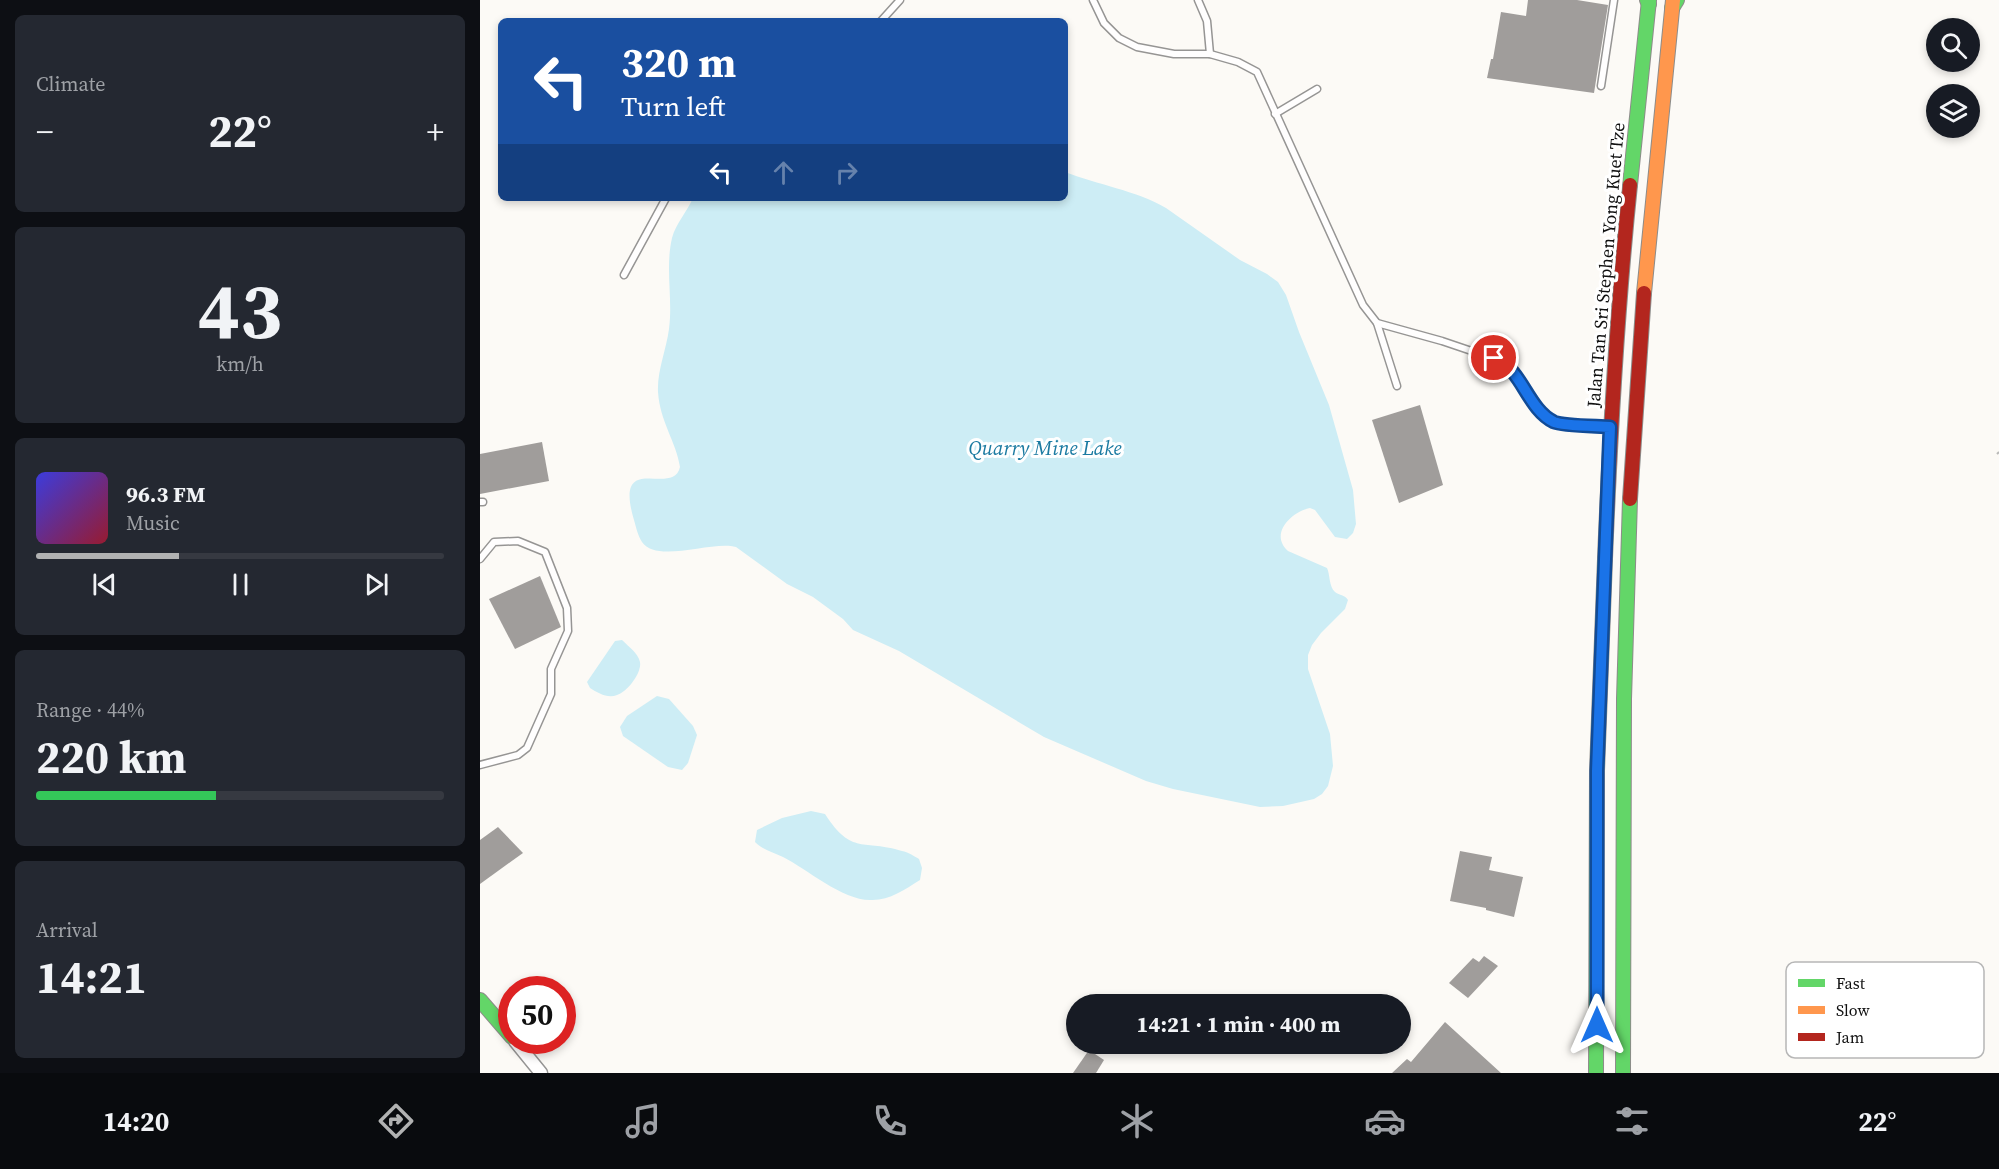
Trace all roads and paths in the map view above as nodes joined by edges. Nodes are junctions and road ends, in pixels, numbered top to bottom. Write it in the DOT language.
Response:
graph roads {
  1 [pos="900,0"];
  2 [pos="1094,0"];
  3 [pos="1198,0"];
  4 [pos="1614,0"];
  5 [pos="1648,1"];
  6 [pos="1674,2"];
  7 [pos="884,18"];
  8 [pos="1210,54"];
  9 [pos="1601,86"];
  10 [pos="1317,89"];
  11 [pos="1275,114"];
  12 [pos="664,201"];
  13 [pos="624,274"];
  14 [pos="1377,323"];
  15 [pos="1397,387"];
  16 [pos="1610,427"];
  17 [pos="480,559"];
  18 [pos="480,765"];
  19 [pos="480,1000"];
  20 [pos="498,1021"];
  21 [pos="523,1054"];
  22 [pos="534,1071"];
  23 [pos="1596,1073"];
  24 [pos="1623,1073"];
  1 -- 7 [label="lane"];
  2 -- 8 [label="lane"];
  3 -- 8 [label="lane"];
  4 -- 9 [label="lane"];
  5 -- 16 [label="main road, Jalan Tan Sri Stephen Yong Kuet Tze"];
  6 -- 24 [label="main road"];
  8 -- 11 [label="lane"];
  10 -- 11 [label="lane"];
  11 -- 14 [label="lane"];
  12 -- 13 [label="lane"];
  14 -- 15 [label="lane"];
  14 -- 16 [label="lane"];
  16 -- 23 [label="main road, Jalan Tan Sri Stephen Yong Kuet Tze"];
  17 -- 18 [label="lane"];
  19 -- 20 [label="main road"];
  21 -- 22 [label="street"];
}
